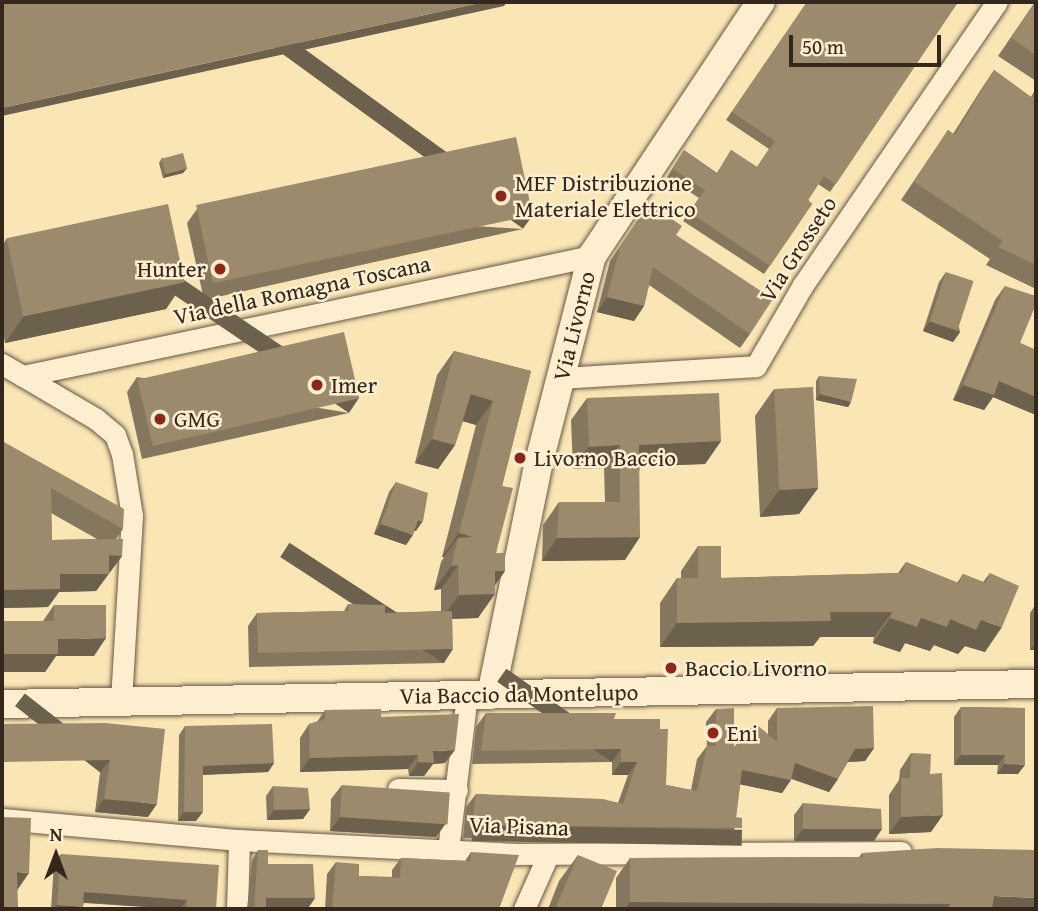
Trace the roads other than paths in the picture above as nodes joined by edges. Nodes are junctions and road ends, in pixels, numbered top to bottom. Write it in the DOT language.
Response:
graph roads {
  1 [pos="761,2"];
  2 [pos="997,2"];
  3 [pos="592,256"];
  4 [pos="2,364"];
  5 [pos="23,376"];
  6 [pos="561,378"];
  7 [pos="1036,684"];
  8 [pos="479,695"];
  9 [pos="121,702"];
  10 [pos="2,704"];
  11 [pos="398,789"];
  12 [pos="457,790"];
  13 [pos="2,819"];
  14 [pos="239,840"];
  15 [pos="448,850"];
  16 [pos="927,851"];
  17 [pos="548,855"];
  18 [pos="237,909"];
  19 [pos="524,909"];
  1 -- 3 [label="street, Via Livorno"];
  2 -- 6 [label="street, Via Grosseto"];
  3 -- 5 [label="street, Via della Romagna Toscana"];
  3 -- 6 [label="street, Via Livorno"];
  4 -- 5 [label="street"];
  5 -- 9 [label="street"];
  6 -- 8 [label="street, Via Livorno"];
  7 -- 8 [label="street, Via Baccio da Montelupo"];
  8 -- 9 [label="street, Via Baccio da Montelupo"];
  8 -- 12 [label="street"];
  9 -- 10 [label="street, Via Baccio da Montelupo"];
  11 -- 12 [label="street"];
  12 -- 15 [label="street"];
  13 -- 14 [label="street, Via Pisana"];
  14 -- 15 [label="street, Via Pisana"];
  14 -- 18 [label="street"];
  15 -- 17 [label="street, Via Pisana"];
  16 -- 17 [label="street, Via Pisana"];
  17 -- 19 [label="street"];
}
